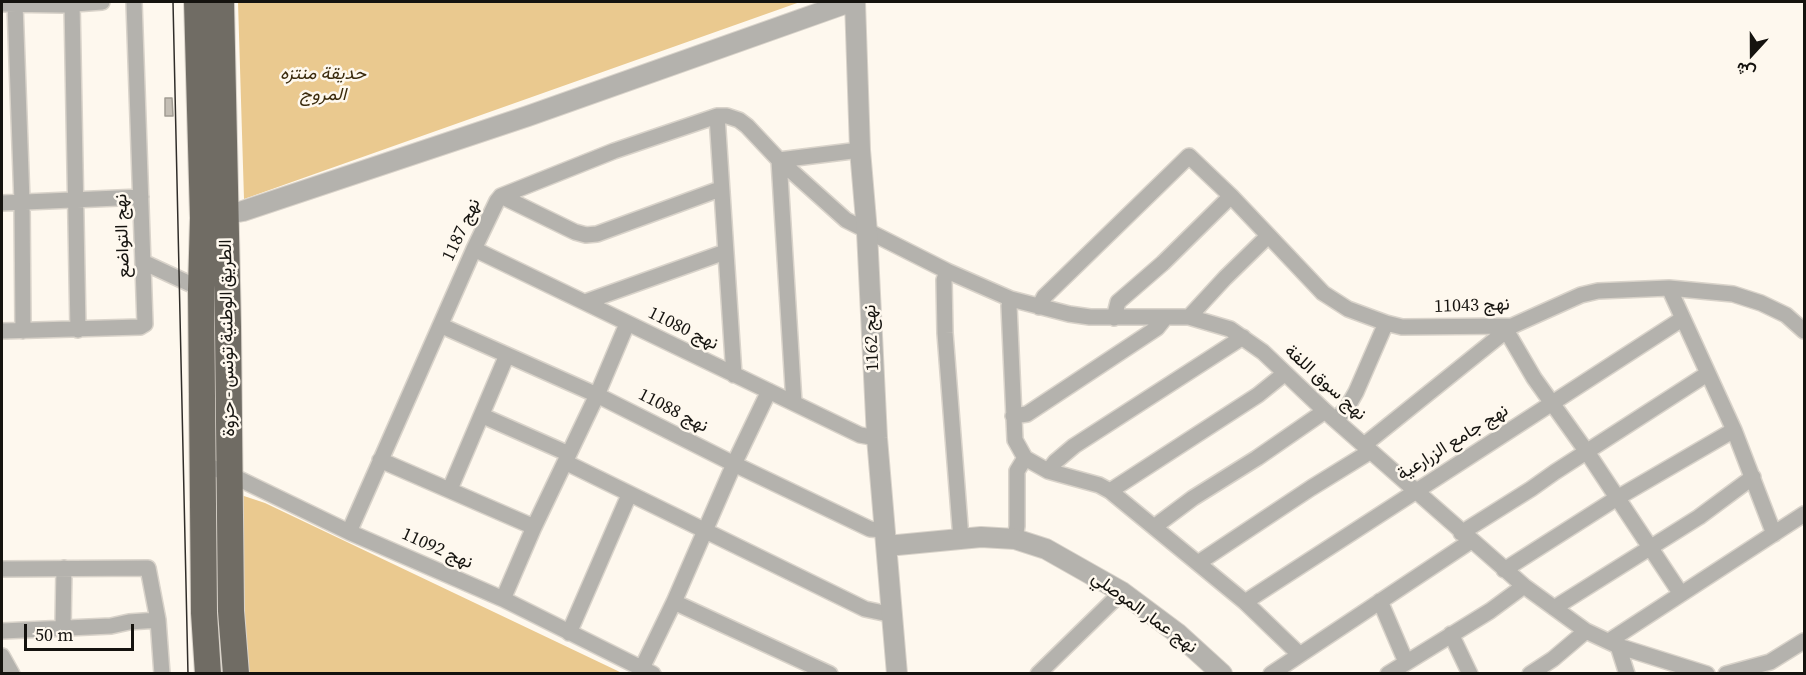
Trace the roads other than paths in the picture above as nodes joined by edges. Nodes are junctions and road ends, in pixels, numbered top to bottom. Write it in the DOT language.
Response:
graph roads {
  1 [pos="102,2"];
  2 [pos="134,2"];
  3 [pos="197,2"];
  4 [pos="220,2"];
  5 [pos="850,2"];
  6 [pos="855,2"];
  7 [pos="64,3"];
  8 [pos="8,4"];
  9 [pos="717,116"];
  10 [pos="860,150"];
  11 [pos="779,160"];
  12 [pos="720,189"];
  13 [pos="501,196"];
  14 [pos="1231,196"];
  15 [pos="141,197"];
  16 [pos="74,201"];
  17 [pos="22,202"];
  18 [pos="2,203"];
  19 [pos="215,217"];
  20 [pos="867,232"];
  21 [pos="1269,236"];
  22 [pos="474,249"];
  23 [pos="725,252"];
  24 [pos="143,262"];
  25 [pos="947,271"];
  26 [pos="1669,288"];
  27 [pos="201,289"];
  28 [pos="1011,298"];
  29 [pos="585,302"];
  30 [pos="1039,307"];
  31 [pos="1189,317"];
  32 [pos="1114,318"];
  33 [pos="1165,318"];
  34 [pos="1682,319"];
  35 [pos="1386,323"];
  36 [pos="627,324"];
  37 [pos="442,326"];
  38 [pos="1509,328"];
  39 [pos="78,330"];
  40 [pos="2,331"];
  41 [pos="23,331"];
  42 [pos="1804,331"];
  43 [pos="1242,337"];
  44 [pos="507,356"];
  45 [pos="1284,374"];
  46 [pos="1707,374"];
  47 [pos="734,375"];
  48 [pos="769,392"];
  49 [pos="597,395"];
  50 [pos="794,403"];
  51 [pos="1553,403"];
  52 [pos="483,416"];
  53 [pos="1013,416"];
  54 [pos="1330,416"];
  55 [pos="1734,430"];
  56 [pos="877,438"];
  57 [pos="1367,448"];
  58 [pos="1587,452"];
  59 [pos="567,458"];
  60 [pos="1025,458"];
  61 [pos="380,460"];
  62 [pos="202,464"];
  63 [pos="734,464"];
  64 [pos="1047,471"];
  65 [pos="229,474"];
  66 [pos="1753,477"];
  67 [pos="450,489"];
  68 [pos="1414,490"];
  69 [pos="1110,491"];
  70 [pos="629,495"];
  71 [pos="1617,498"];
  72 [pos="1804,514"];
  73 [pos="534,526"];
  74 [pos="1154,526"];
  75 [pos="349,532"];
  76 [pos="704,532"];
  77 [pos="1774,534"];
  78 [pos="1466,537"];
  79 [pos="886,538"];
  80 [pos="961,539"];
  81 [pos="1015,539"];
  82 [pos="1651,548"];
  83 [pos="1198,563"];
  84 [pos="64,568"];
  85 [pos="2,569"];
  86 [pos="1504,570"];
  87 [pos="1524,586"];
  88 [pos="1122,592"];
  89 [pos="1681,594"];
  90 [pos="503,599"];
  91 [pos="1380,601"];
  92 [pos="674,602"];
  93 [pos="1245,602"];
  94 [pos="1554,608"];
  95 [pos="893,615"];
  96 [pos="158,620"];
  97 [pos="63,627"];
  98 [pos="2,631"];
  99 [pos="1586,631"];
  100 [pos="569,633"];
  101 [pos="1451,634"];
  102 [pos="1804,641"];
  103 [pos="1613,644"];
  104 [pos="1299,654"];
  105 [pos="2,656"];
  106 [pos="1406,662"];
  107 [pos="1555,666"];
  108 [pos="648,671"];
  109 [pos="12,674"];
  110 [pos="162,674"];
  111 [pos="208,674"];
  112 [pos="236,674"];
  113 [pos="830,674"];
  114 [pos="897,674"];
  115 [pos="1038,674"];
  116 [pos="1222,674"];
  117 [pos="1271,674"];
  118 [pos="1388,674"];
  119 [pos="1470,674"];
  120 [pos="1530,674"];
  121 [pos="1627,674"];
  122 [pos="1707,674"];
  123 [pos="1726,674"];
  1 -- 7 [label="street"];
  2 -- 15 [label="street, نهج التواضع"];
  3 -- 19 [label="highway, الطريق الوطنية تونس - حزوة"];
  4 -- 19 [label="highway, الطريق الوطنية تونس - حزوة"];
  5 -- 19 [label="street"];
  6 -- 10 [label="street, نهج 1162"];
  7 -- 8 [label="street"];
  7 -- 16 [label="street"];
  8 -- 17 [label="street"];
  9 -- 11 [label="street"];
  9 -- 12 [label="street"];
  9 -- 13 [label="street, نهج 1187"];
  10 -- 11 [label="street"];
  10 -- 20 [label="street, نهج 1162"];
  11 -- 20 [label="street"];
  11 -- 50 [label="street"];
  12 -- 13 [label="street"];
  12 -- 23 [label="street"];
  13 -- 22 [label="street, نهج 1187"];
  14 -- 21 [label="street, نهج 11043"];
  14 -- 30 [label="street, نهج 11043"];
  14 -- 32 [label="street"];
  15 -- 16 [label="street"];
  15 -- 24 [label="street, نهج التواضع"];
  16 -- 17 [label="street"];
  16 -- 39 [label="street"];
  17 -- 18 [label="street"];
  17 -- 41 [label="street"];
  19 -- 27 [label="highway, الطريق الوطنية تونس - حزوة"];
  19 -- 65 [label="highway, الطريق الوطنية تونس - حزوة"];
  20 -- 25 [label="street, نهج سوق اللفة"];
  20 -- 56 [label="street, نهج 1162"];
  21 -- 31 [label="street"];
  21 -- 35 [label="street, نهج 11043"];
  22 -- 29 [label="street, نهج 11080"];
  22 -- 37 [label="street, نهج 1187"];
  23 -- 29 [label="street"];
  23 -- 47 [label="street"];
  24 -- 27 [label="street"];
  24 -- 39 [label="street, نهج التواضع"];
  25 -- 28 [label="street, نهج سوق اللفة"];
  25 -- 80 [label="street"];
  26 -- 34 [label="street"];
  26 -- 38 [label="street, نهج 11043"];
  26 -- 42 [label="street, نهج 11043"];
  27 -- 62 [label="highway, الطريق الوطنية تونس - حزوة"];
  28 -- 30 [label="street, نهج سوق اللفة"];
  28 -- 53 [label="street"];
  29 -- 36 [label="street, نهج 11080"];
  30 -- 32 [label="street, نهج سوق اللفة"];
  31 -- 33 [label="street, نهج سوق اللفة"];
  31 -- 43 [label="street, نهج سوق اللفة"];
  32 -- 33 [label="street, نهج سوق اللفة"];
  33 -- 53 [label="street"];
  34 -- 46 [label="street"];
  34 -- 51 [label="street, نهج جامع الزرارعية"];
  35 -- 38 [label="street, نهج 11043"];
  35 -- 54 [label="street"];
  36 -- 47 [label="street, نهج 11080"];
  36 -- 49 [label="street"];
  37 -- 44 [label="street, نهج 11088"];
  37 -- 61 [label="street, نهج 1187"];
  38 -- 51 [label="street"];
  38 -- 57 [label="street"];
  39 -- 41 [label="street, نهج التواضع"];
  40 -- 41 [label="street, نهج التواضع"];
  43 -- 45 [label="street, نهج سوق اللفة"];
  43 -- 64 [label="street"];
  44 -- 49 [label="street, نهج 11088"];
  44 -- 52 [label="street"];
  45 -- 54 [label="street, نهج سوق اللفة"];
  45 -- 69 [label="street"];
  46 -- 55 [label="street"];
  46 -- 58 [label="street"];
  47 -- 48 [label="street, نهج 11080"];
  48 -- 50 [label="street, نهج 11080"];
  48 -- 63 [label="street"];
  49 -- 59 [label="street"];
  49 -- 63 [label="street, نهج 11088"];
  50 -- 56 [label="street, نهج 11080"];
  51 -- 58 [label="street"];
  51 -- 68 [label="street, نهج جامع الزرارعية"];
  52 -- 59 [label="street"];
  52 -- 67 [label="street"];
  53 -- 60 [label="street"];
  54 -- 57 [label="street, نهج سوق اللفة"];
  54 -- 74 [label="street"];
  55 -- 66 [label="street"];
  55 -- 71 [label="street"];
  56 -- 79 [label="street, نهج 1162"];
  57 -- 68 [label="street, نهج سوق اللفة"];
  57 -- 83 [label="street"];
  58 -- 71 [label="street"];
  58 -- 78 [label="street"];
  59 -- 70 [label="street"];
  59 -- 73 [label="street"];
  60 -- 64 [label="street"];
  60 -- 81 [label="street"];
  61 -- 67 [label="street"];
  61 -- 75 [label="street, نهج 1187"];
  62 -- 65 [label="street, نهج 11092"];
  62 -- 111 [label="highway, الطريق الوطنية تونس - حزوة"];
  63 -- 76 [label="street"];
  63 -- 79 [label="street, نهج 11088"];
  64 -- 69 [label="street"];
  65 -- 75 [label="street, نهج 11092"];
  65 -- 112 [label="highway, الطريق الوطنية تونس - حزوة"];
  66 -- 77 [label="street"];
  66 -- 82 [label="street"];
  67 -- 73 [label="street"];
  68 -- 78 [label="street, نهج سوق اللفة"];
  68 -- 93 [label="street, نهج جامع الزرارعية"];
  69 -- 74 [label="street"];
  70 -- 76 [label="street"];
  70 -- 100 [label="street"];
  71 -- 82 [label="street"];
  71 -- 86 [label="street"];
  72 -- 77 [label="street"];
  73 -- 90 [label="street"];
  74 -- 83 [label="street"];
  75 -- 90 [label="street, نهج 11092"];
  76 -- 92 [label="street"];
  76 -- 95 [label="street"];
  77 -- 89 [label="street"];
  78 -- 86 [label="street, نهج سوق اللفة"];
  78 -- 91 [label="street"];
  79 -- 80 [label="street, نهج عمار الموصلي"];
  79 -- 95 [label="street, نهج 1162"];
  80 -- 81 [label="street, نهج عمار الموصلي"];
  81 -- 88 [label="street, نهج عمار الموصلي"];
  82 -- 89 [label="street"];
  82 -- 94 [label="street"];
  83 -- 93 [label="street"];
  84 -- 85 [label="street"];
  84 -- 96 [label="street"];
  84 -- 97 [label="street"];
  86 -- 87 [label="street, نهج سوق اللفة"];
  87 -- 94 [label="street, نهج سوق اللفة"];
  87 -- 101 [label="street"];
  88 -- 115 [label="street"];
  88 -- 116 [label="street, نهج عمار الموصلي"];
  89 -- 103 [label="street"];
  90 -- 100 [label="street, نهج 11092"];
  91 -- 104 [label="street"];
  91 -- 106 [label="street"];
  92 -- 108 [label="street"];
  92 -- 113 [label="street"];
  93 -- 104 [label="street"];
  94 -- 99 [label="street, نهج سوق اللفة"];
  95 -- 114 [label="street, نهج 1162"];
  96 -- 97 [label="street"];
  96 -- 110 [label="street"];
  97 -- 98 [label="street"];
  99 -- 103 [label="street, نهج سوق اللفة"];
  99 -- 107 [label="street"];
  100 -- 108 [label="street, نهج 11092"];
  101 -- 106 [label="street"];
  101 -- 119 [label="street"];
  102 -- 123 [label="street"];
  103 -- 121 [label="street"];
  103 -- 122 [label="street, نهج سوق اللفة"];
  104 -- 117 [label="street"];
  105 -- 109 [label="street"];
  106 -- 118 [label="street"];
  107 -- 120 [label="street"];
}
